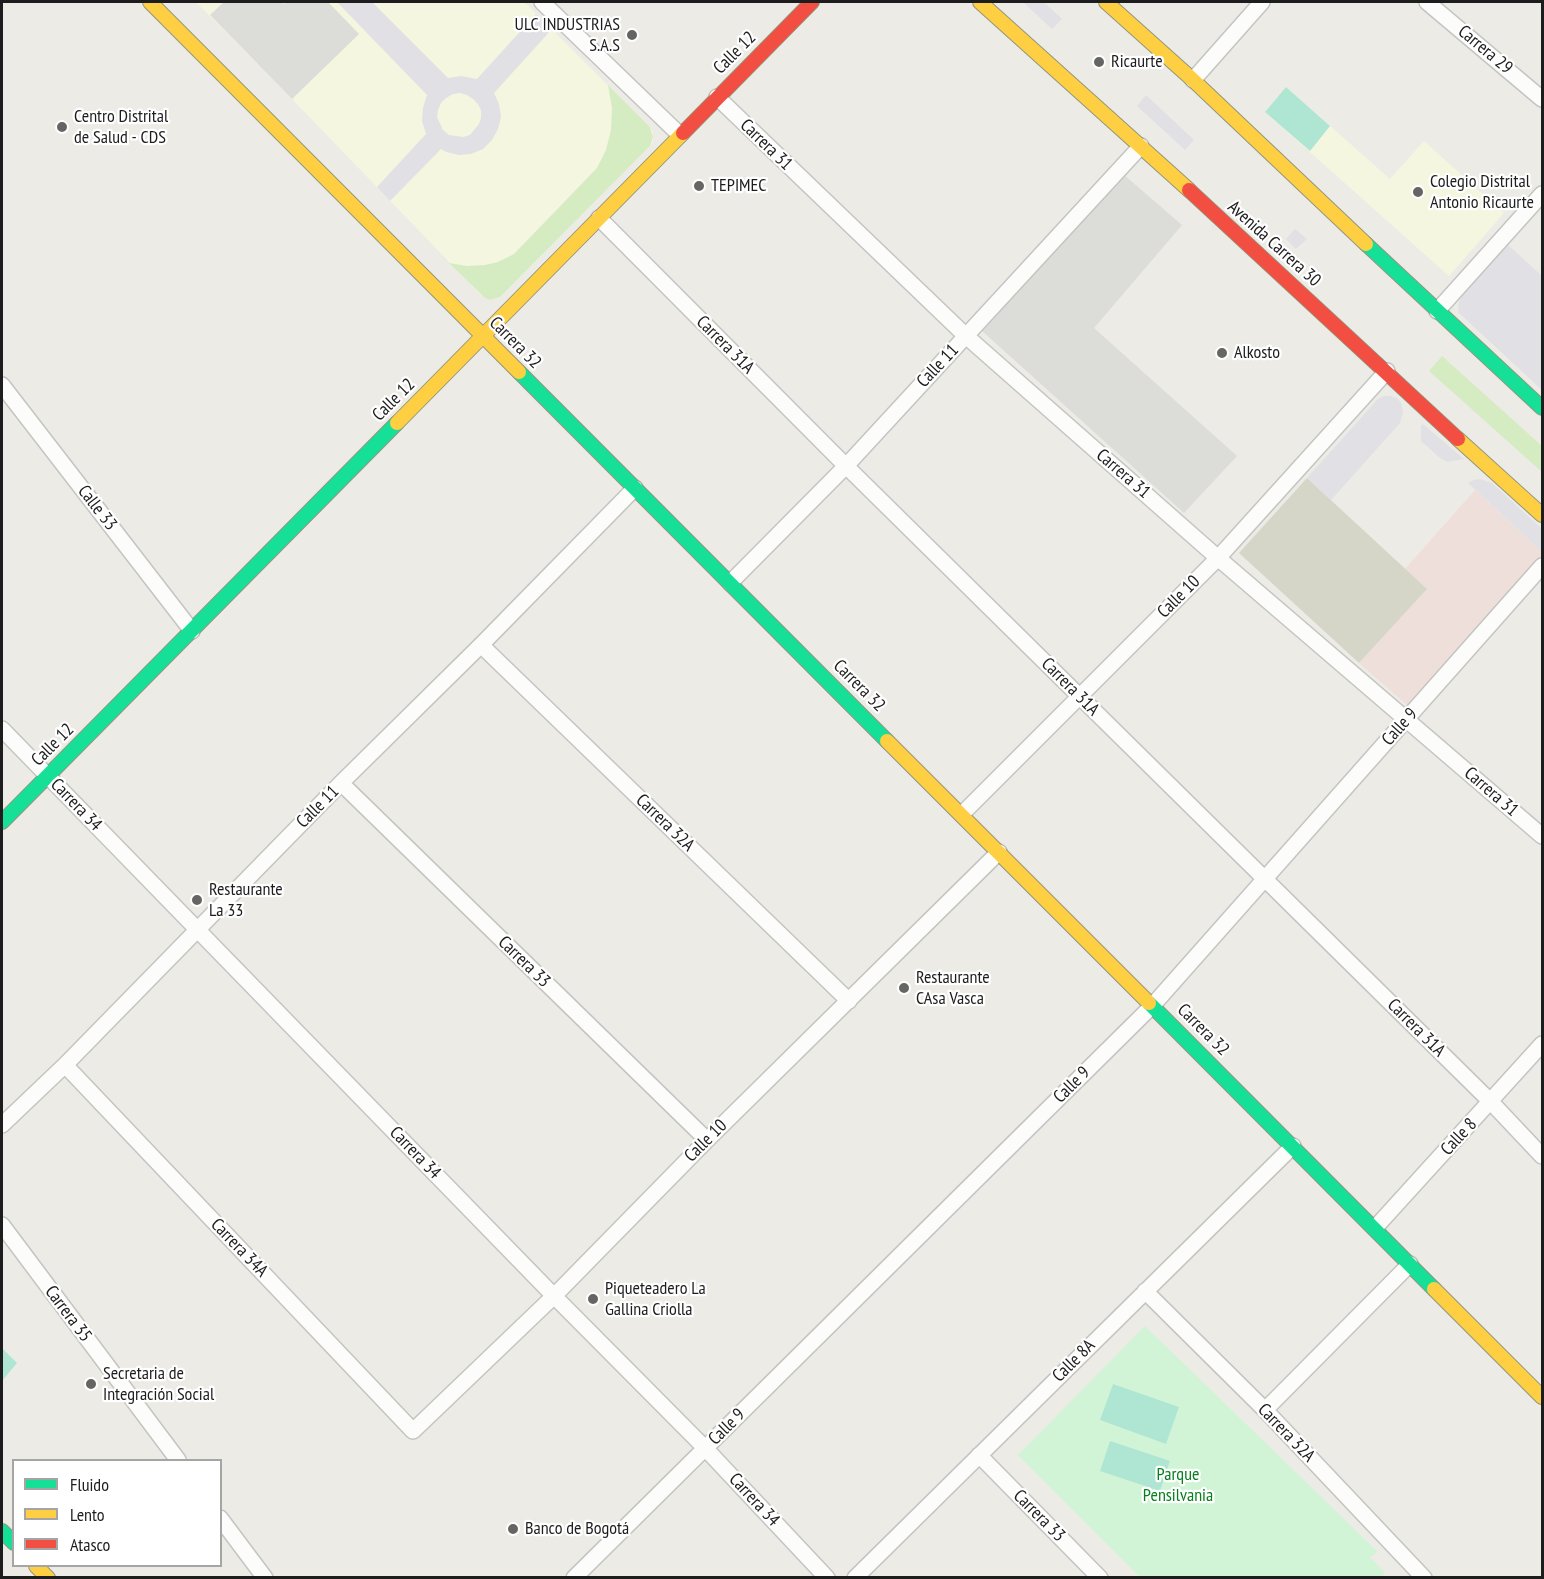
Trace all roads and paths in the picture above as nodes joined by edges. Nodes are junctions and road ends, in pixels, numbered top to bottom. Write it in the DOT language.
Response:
graph roads {
  1 [pos="150,2"];
  2 [pos="542,2"];
  3 [pos="812,2"];
  4 [pos="980,2"];
  5 [pos="1106,2"];
  6 [pos="1262,2"];
  7 [pos="1427,2"];
  8 [pos="1193,80"];
  9 [pos="717,98"];
  10 [pos="1542,99"];
  11 [pos="680,135"];
  12 [pos="1141,146"];
  13 [pos="1542,194"];
  14 [pos="599,218"];
  15 [pos="1437,311"];
  16 [pos="483,336"];
  17 [pos="966,336"];
  18 [pos="1387,371"];
  19 [pos="2,385"];
  20 [pos="1542,408"];
  21 [pos="846,466"];
  22 [pos="635,488"];
  23 [pos="1542,514"];
  24 [pos="1218,558"];
  25 [pos="1542,566"];
  26 [pos="730,583"];
  27 [pos="192,631"];
  28 [pos="481,645"];
  29 [pos="1079,696"];
  30 [pos="1407,719"];
  31 [pos="2,729"];
  32 [pos="48,776"];
  33 [pos="341,783"];
  34 [pos="962,814"];
  35 [pos="2,822"];
  36 [pos="1542,837"];
  37 [pos="999,852"];
  38 [pos="1265,879"];
  39 [pos="198,929"];
  40 [pos="849,1001"];
  41 [pos="1153,1005"];
  42 [pos="1542,1044"];
  43 [pos="65,1065"];
  44 [pos="1491,1102"];
  45 [pos="2,1125"];
  46 [pos="707,1140"];
  47 [pos="1293,1146"];
  48 [pos="1542,1156"];
  49 [pos="2,1225"];
  50 [pos="1375,1228"];
  51 [pos="1410,1263"];
  52 [pos="1145,1291"];
  53 [pos="554,1296"];
  54 [pos="1542,1396"];
  55 [pos="1265,1410"];
  56 [pos="413,1431"];
  57 [pos="705,1448"];
  58 [pos="979,1455"];
  59 [pos="177,1459"];
  60 [pos="222,1521"];
  61 [pos="37,1567"];
  62 [pos="48,1578"];
  63 [pos="265,1578"];
  64 [pos="574,1578"];
  65 [pos="827,1578"];
  66 [pos="855,1578"];
  67 [pos="1100,1578"];
  68 [pos="1424,1578"];
  1 -- 16 [label="main road, Carrera 32"];
  2 -- 11 [label="street"];
  3 -- 9 [label="main road, Calle 12"];
  4 -- 12 [label="main road, Avenida Carrera 30"];
  5 -- 8 [label="main road"];
  6 -- 8 [label="street"];
  7 -- 10 [label="street, Carrera 29"];
  8 -- 15 [label="main road"];
  9 -- 11 [label="main road, Calle 12"];
  9 -- 17 [label="street, Carrera 31"];
  11 -- 14 [label="main road, Calle 12"];
  12 -- 17 [label="street, Calle 11"];
  12 -- 18 [label="main road, Avenida Carrera 30"];
  13 -- 15 [label="street"];
  14 -- 16 [label="main road, Calle 12"];
  14 -- 21 [label="street, Carrera 31A"];
  15 -- 20 [label="main road"];
  16 -- 22 [label="main road, Carrera 32"];
  16 -- 27 [label="main road, Calle 12"];
  17 -- 21 [label="street, Calle 11"];
  17 -- 24 [label="street, Carrera 31"];
  18 -- 23 [label="main road, Avenida Carrera 30"];
  18 -- 24 [label="street, Calle 10"];
  19 -- 27 [label="street, Calle 33"];
  21 -- 26 [label="street, Calle 11"];
  21 -- 29 [label="street, Carrera 31A"];
  22 -- 26 [label="main road, Carrera 32"];
  22 -- 28 [label="street, Calle 11"];
  24 -- 29 [label="street, Calle 10"];
  24 -- 30 [label="street, Carrera 31"];
  25 -- 30 [label="street, Calle 9"];
  26 -- 34 [label="main road, Carrera 32"];
  27 -- 32 [label="main road, Calle 12"];
  28 -- 33 [label="street, Calle 11"];
  28 -- 40 [label="street, Carrera 32A"];
  29 -- 34 [label="street, Calle 10"];
  29 -- 38 [label="street, Carrera 31A"];
  30 -- 36 [label="street, Carrera 31"];
  30 -- 38 [label="street, Calle 9"];
  31 -- 32 [label="street, Carrera 34"];
  32 -- 35 [label="main road, Calle 12"];
  32 -- 39 [label="street, Carrera 34"];
  33 -- 39 [label="street, Calle 11"];
  33 -- 46 [label="street, Carrera 33"];
  34 -- 37 [label="main road, Carrera 32"];
  37 -- 40 [label="street, Calle 10"];
  37 -- 41 [label="main road, Carrera 32"];
  38 -- 41 [label="street, Calle 9"];
  38 -- 44 [label="street, Carrera 31A"];
  39 -- 43 [label="street, Calle 11"];
  39 -- 53 [label="street, Carrera 34"];
  40 -- 46 [label="street, Calle 10"];
  41 -- 47 [label="main road, Carrera 32"];
  41 -- 57 [label="street, Calle 9"];
  42 -- 44 [label="street, Calle 8"];
  43 -- 45 [label="street, Calle 11"];
  43 -- 56 [label="street, Carrera 34A"];
  44 -- 48 [label="street, Carrera 31A"];
  44 -- 50 [label="street, Calle 8"];
  46 -- 53 [label="street, Calle 10"];
  47 -- 50 [label="main road, Carrera 32"];
  47 -- 52 [label="street, Calle 8A"];
  49 -- 59 [label="street, Carrera 35"];
  50 -- 51 [label="main road, Carrera 32"];
  51 -- 54 [label="main road, Carrera 32"];
  51 -- 55 [label="street"];
  52 -- 55 [label="street, Carrera 32A"];
  52 -- 58 [label="street, Calle 8A"];
  53 -- 56 [label="street, Calle 10"];
  53 -- 57 [label="street, Carrera 34"];
  55 -- 68 [label="street, Carrera 32A"];
  57 -- 64 [label="street, Calle 9"];
  57 -- 65 [label="street, Carrera 34"];
  58 -- 66 [label="street, Calle 8A"];
  58 -- 67 [label="street, Carrera 33"];
  60 -- 63 [label="street"];
  61 -- 62 [label="main road"];
}
